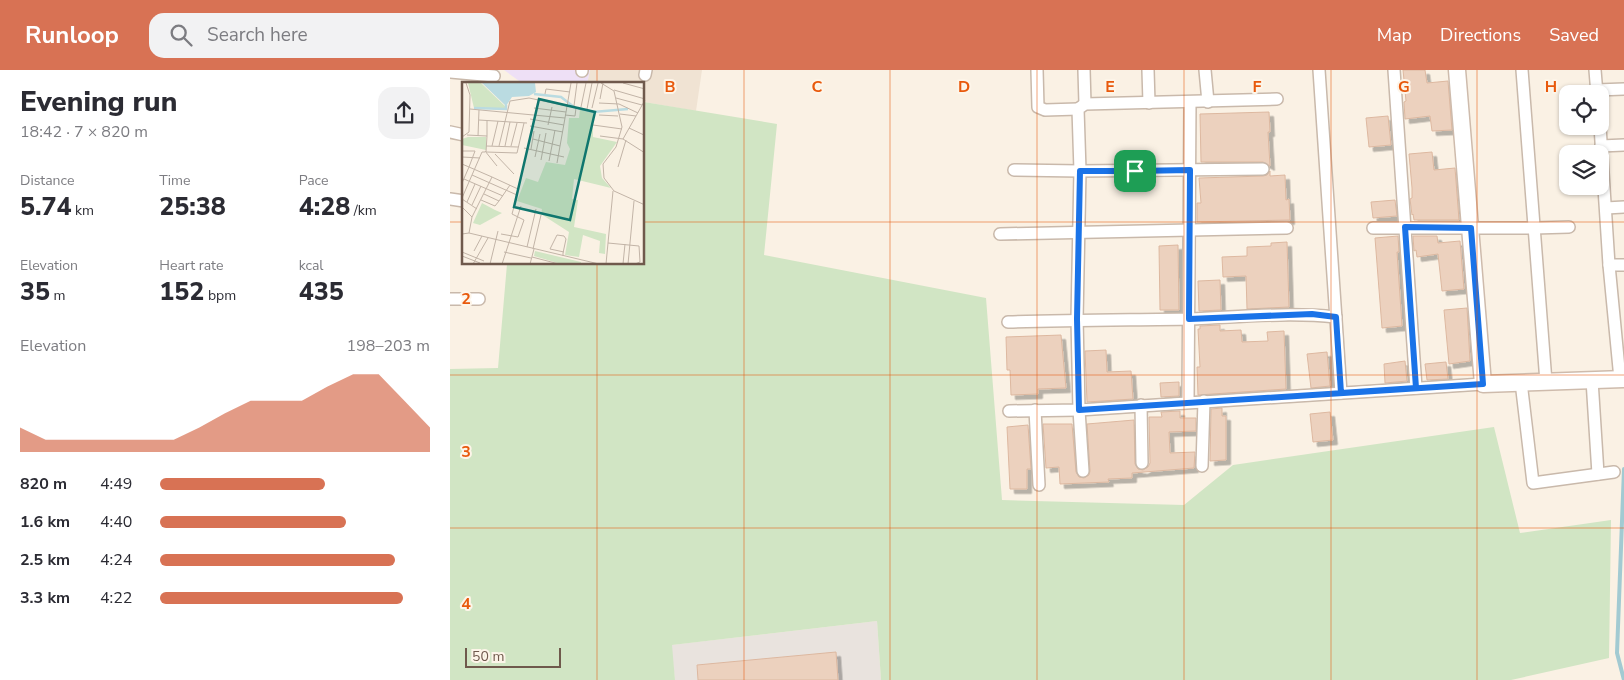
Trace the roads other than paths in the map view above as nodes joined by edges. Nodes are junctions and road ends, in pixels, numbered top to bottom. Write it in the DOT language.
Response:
graph roads {
  1 [pos="1037,70"];
  2 [pos="1084,70"];
  3 [pos="1148,70"];
  4 [pos="1205,70"];
  5 [pos="1319,70"];
  6 [pos="1394,70"];
  7 [pos="1457,70"];
  8 [pos="1522,70"];
  9 [pos="1595,70"];
  10 [pos="450,72"];
  11 [pos="494,76"];
  12 [pos="1596,85"];
  13 [pos="1624,89"];
  14 [pos="1609,91"];
  15 [pos="1277,99"];
  16 [pos="1190,102"];
  17 [pos="1208,102"];
  18 [pos="1149,103"];
  19 [pos="1082,106"];
  20 [pos="1624,145"];
  21 [pos="1609,146"];
  22 [pos="1263,169"];
  23 [pos="1014,170"];
  24 [pos="1190,170"];
  25 [pos="1080,171"];
  26 [pos="1605,195"];
  27 [pos="1624,207"];
  28 [pos="1606,208"];
  29 [pos="1405,227"];
  30 [pos="1569,227"];
  31 [pos="1287,228"];
  32 [pos="1373,228"];
  33 [pos="1471,228"];
  34 [pos="1534,228"];
  35 [pos="1189,231"];
  36 [pos="1079,232"];
  37 [pos="1000,234"];
  38 [pos="1609,265"];
  39 [pos="1624,265"];
  40 [pos="450,299"];
  41 [pos="479,299"];
  42 [pos="1336,317"];
  43 [pos="1077,319"];
  44 [pos="1189,319"];
  45 [pos="1008,322"];
  46 [pos="1619,326"];
  47 [pos="1622,379"];
  48 [pos="1592,380"];
  49 [pos="1521,382"];
  50 [pos="1546,382"];
  51 [pos="1483,384"];
  52 [pos="1416,388"];
  53 [pos="1341,393"];
  54 [pos="1204,401"];
  55 [pos="1188,402"];
  56 [pos="1141,405"];
  57 [pos="1035,410"];
  58 [pos="1079,410"];
  59 [pos="1009,411"];
  60 [pos="1142,462"];
  61 [pos="1202,466"];
  62 [pos="1083,471"];
  63 [pos="1614,472"];
  64 [pos="1598,474"];
  65 [pos="1039,485"];
  1 -- 19 [label="street"];
  2 -- 19 [label="street"];
  3 -- 18 [label="street"];
  4 -- 17 [label="street"];
  5 -- 42 [label="street"];
  6 -- 29 [label="street"];
  7 -- 33 [label="street"];
  8 -- 34 [label="street"];
  9 -- 12 [label="street"];
  10 -- 11 [label="street"];
  13 -- 14 [label="street"];
  15 -- 17 [label="street"];
  16 -- 17 [label="street"];
  16 -- 18 [label="street"];
  16 -- 24 [label="street"];
  18 -- 19 [label="street"];
  19 -- 25 [label="street"];
  20 -- 21 [label="street"];
  22 -- 24 [label="street"];
  23 -- 25 [label="street"];
  24 -- 25 [label="street"];
  24 -- 35 [label="street"];
  25 -- 36 [label="street"];
  26 -- 28 [label="street"];
  27 -- 28 [label="street"];
  28 -- 38 [label="street"];
  29 -- 32 [label="street"];
  29 -- 33 [label="street"];
  29 -- 52 [label="street"];
  30 -- 34 [label="street"];
  31 -- 35 [label="street"];
  33 -- 34 [label="street"];
  33 -- 51 [label="street"];
  34 -- 50 [label="street"];
  35 -- 36 [label="street"];
  35 -- 44 [label="street"];
  36 -- 37 [label="street"];
  36 -- 43 [label="street"];
  38 -- 39 [label="street"];
  38 -- 46 [label="street"];
  40 -- 41 [label="street"];
  42 -- 44 [label="street"];
  42 -- 53 [label="street"];
  43 -- 44 [label="street"];
  43 -- 45 [label="street"];
  43 -- 58 [label="street"];
  44 -- 55 [label="street"];
  46 -- 47 [label="street"];
  47 -- 48 [label="street"];
  48 -- 50 [label="street"];
  48 -- 64 [label="street"];
  49 -- 50 [label="street"];
  49 -- 51 [label="street"];
  49 -- 64 [label="street"];
  51 -- 52 [label="street"];
  52 -- 53 [label="street"];
  53 -- 54 [label="street"];
  54 -- 55 [label="street"];
  54 -- 61 [label="street"];
  55 -- 56 [label="street"];
  56 -- 58 [label="street"];
  56 -- 60 [label="street"];
  57 -- 58 [label="street"];
  57 -- 59 [label="street"];
  57 -- 65 [label="street"];
  58 -- 62 [label="street"];
  63 -- 64 [label="street"];
}
